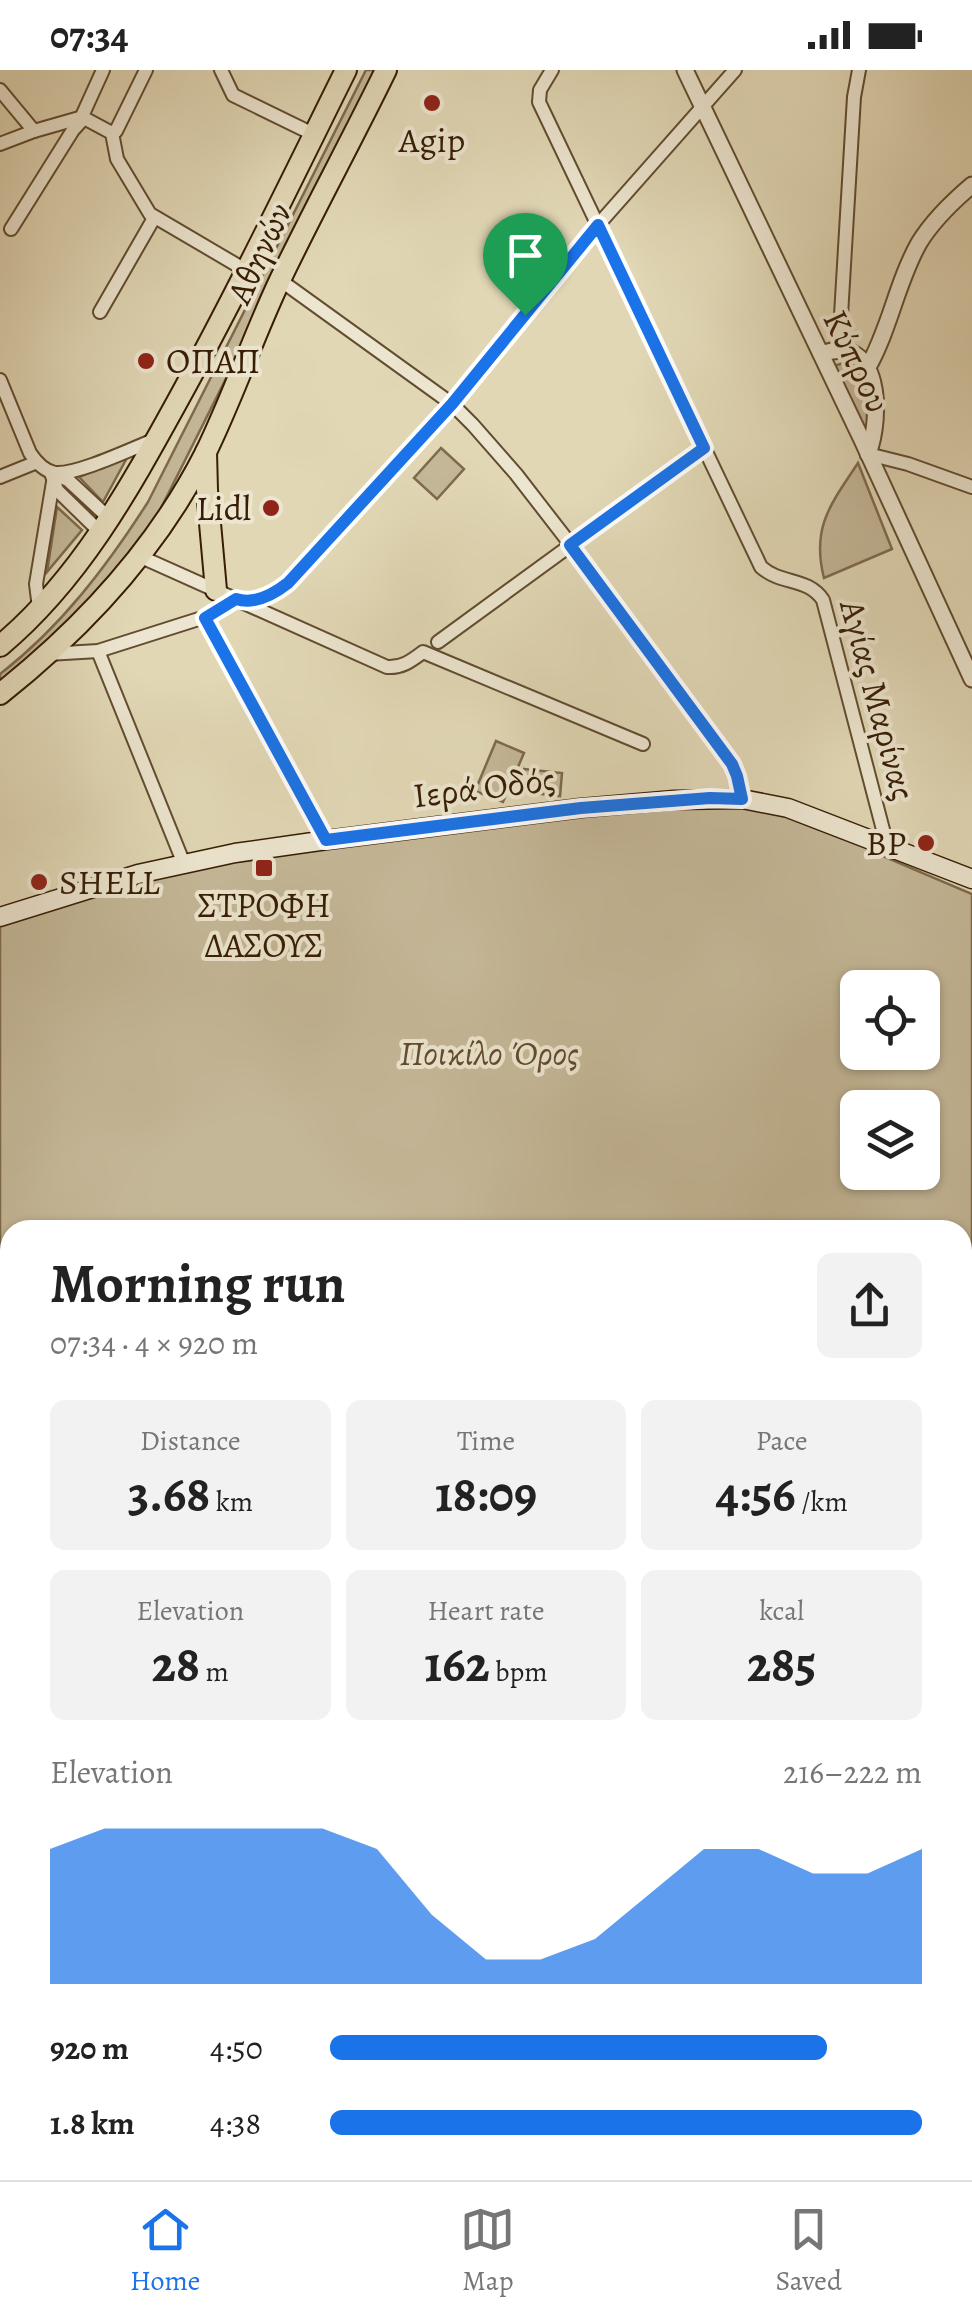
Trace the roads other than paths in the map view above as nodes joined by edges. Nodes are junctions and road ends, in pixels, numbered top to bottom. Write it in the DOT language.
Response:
graph roads {
  1 [pos="104,70"];
  2 [pos="146,70"];
  3 [pos="221,70"];
  4 [pos="346,70"];
  5 [pos="386,70"];
  6 [pos="552,70"];
  7 [pos="684,70"];
  8 [pos="735,70"];
  9 [pos="858,70"];
  10 [pos="0,90"];
  11 [pos="703,107"];
  12 [pos="83,118"];
  13 [pos="34,130"];
  14 [pos="112,132"];
  15 [pos="315,135"];
  16 [pos="0,144"];
  17 [pos="972,185"];
  18 [pos="154,218"];
  19 [pos="598,225"];
  20 [pos="11,229"];
  21 [pos="247,271"];
  22 [pos="280,280"];
  23 [pos="100,312"];
  24 [pos="838,349"];
  25 [pos="821,354"];
  26 [pos="868,367"];
  27 [pos="0,380"];
  28 [pos="452,404"];
  29 [pos="157,439"];
  30 [pos="704,448"];
  31 [pos="206,450"];
  32 [pos="868,454"];
  33 [pos="36,462"];
  34 [pos="0,477"];
  35 [pos="52,478"];
  36 [pos="972,487"];
  37 [pos="105,526"];
  38 [pos="570,545"];
  39 [pos="139,556"];
  40 [pos="216,590"];
  41 [pos="241,600"];
  42 [pos="40,611"];
  43 [pos="205,618"];
  44 [pos="438,642"];
  45 [pos="0,646"];
  46 [pos="98,651"];
  47 [pos="48,654"];
  48 [pos="972,680"];
  49 [pos="0,694"];
  50 [pos="642,744"];
  51 [pos="742,799"];
  52 [pos="326,840"];
  53 [pos="887,845"];
  54 [pos="184,864"];
  55 [pos="972,878"];
  56 [pos="0,917"];
  1 -- 12 [label="street"];
  2 -- 14 [label="street"];
  3 -- 15 [label="street"];
  4 -- 15 [label="highway, Αθηνών"];
  5 -- 22 [label="highway, Αθηνών"];
  6 -- 19 [label="street, Αγίας Μαρίνας"];
  7 -- 11 [label="street, Κύπρου"];
  8 -- 11 [label="street"];
  9 -- 24 [label="street"];
  10 -- 13 [label="street"];
  11 -- 19 [label="street"];
  11 -- 25 [label="street, Κύπρου"];
  12 -- 13 [label="street"];
  12 -- 14 [label="street"];
  12 -- 20 [label="street"];
  13 -- 16 [label="street"];
  14 -- 18 [label="street"];
  15 -- 21 [label="highway, Αθηνών"];
  17 -- 26 [label="street"];
  18 -- 21 [label="street"];
  18 -- 23 [label="street"];
  19 -- 28 [label="street"];
  19 -- 30 [label="street, Αγίας Μαρίνας"];
  21 -- 29 [label="highway, Αθηνών"];
  22 -- 28 [label="street"];
  22 -- 31 [label="highway, Αθηνών"];
  24 -- 25 [label="street"];
  24 -- 26 [label="street"];
  25 -- 32 [label="street, Κύπρου"];
  26 -- 32 [label="street"];
  27 -- 33 [label="street"];
  28 -- 38 [label="street"];
  28 -- 41 [label="street"];
  29 -- 35 [label="street"];
  29 -- 37 [label="highway, Αθηνών"];
  30 -- 38 [label="street"];
  30 -- 53 [label="street, Αγίας Μαρίνας"];
  31 -- 39 [label="highway, Αθηνών"];
  31 -- 40 [label="highway"];
  32 -- 36 [label="street"];
  32 -- 48 [label="street, Κύπρου"];
  33 -- 34 [label="street"];
  33 -- 35 [label="street"];
  35 -- 37 [label="street"];
  35 -- 42 [label="street"];
  37 -- 42 [label="highway, Αθηνών"];
  38 -- 44 [label="street"];
  38 -- 51 [label="street"];
  39 -- 40 [label="street"];
  39 -- 47 [label="highway, Αθηνών"];
  40 -- 41 [label="street"];
  41 -- 43 [label="street"];
  41 -- 50 [label="street"];
  42 -- 45 [label="highway, Αθηνών"];
  43 -- 46 [label="street"];
  43 -- 52 [label="street"];
  46 -- 47 [label="street"];
  46 -- 54 [label="street"];
  47 -- 49 [label="highway, Αθηνών"];
  51 -- 52 [label="main road, Ιερά Οδός"];
  51 -- 53 [label="main road, Ιερά Οδός"];
  52 -- 54 [label="main road, Ιερά Οδός"];
  53 -- 55 [label="main road, Ιερά Οδός"];
  54 -- 56 [label="main road, Ιερά Οδός"];
}
